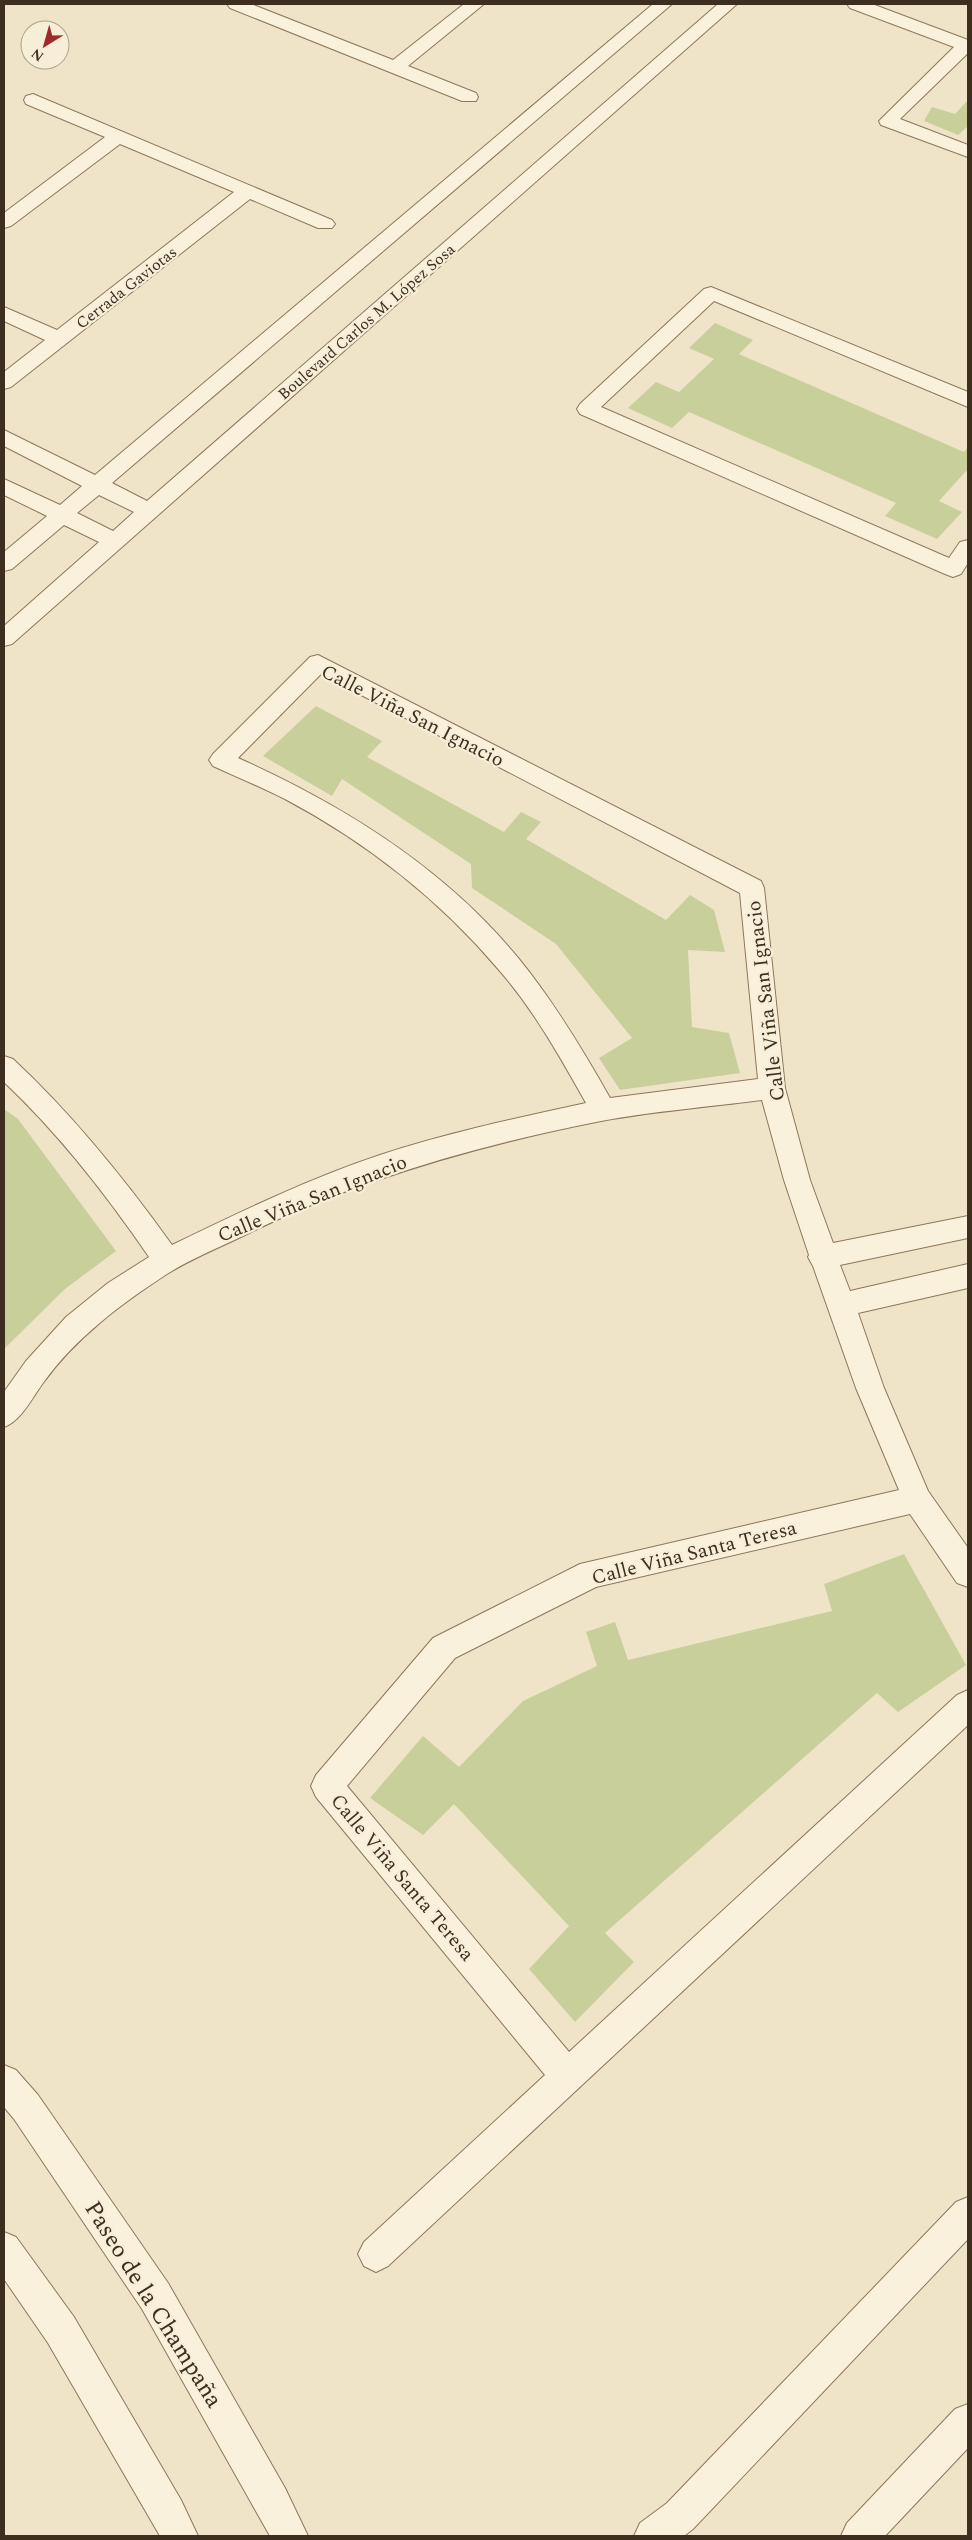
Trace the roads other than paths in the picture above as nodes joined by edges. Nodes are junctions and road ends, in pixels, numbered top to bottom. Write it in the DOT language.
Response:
graph roads {
  1 [pos="236,4"];
  2 [pos="286,4"];
  3 [pos="475,4"];
  4 [pos="663,4"];
  5 [pos="728,4"];
  6 [pos="856,4"];
  7 [pos="268,17"];
  8 [pos="967,45"];
  9 [pos="395,68"];
  10 [pos="469,97"];
  11 [pos="33,100"];
  12 [pos="118,136"];
  13 [pos="968,151"];
  14 [pos="248,191"];
  15 [pos="4,222"];
  16 [pos="324,224"];
  17 [pos="4,313"];
  18 [pos="59,339"];
  19 [pos="4,382"];
  20 [pos="968,400"];
  21 [pos="4,437"];
  22 [pos="97,485"];
  23 [pos="4,486"];
  24 [pos="149,511"];
  25 [pos="62,515"];
  26 [pos="115,541"];
  27 [pos="968,547"];
  28 [pos="4,564"];
  29 [pos="4,638"];
  30 [pos="4,1066"];
  31 [pos="772,1088"];
  32 [pos="603,1110"];
  33 [pos="968,1227"];
  34 [pos="822,1257"];
  35 [pos="167,1260"];
  36 [pos="968,1276"];
  37 [pos="841,1305"];
  38 [pos="4,1414"];
  39 [pos="917,1499"];
  40 [pos="968,1573"];
  41 [pos="968,1705"];
  42 [pos="568,2077"];
  43 [pos="4,2082"];
  44 [pos="968,2214"];
  45 [pos="4,2249"];
  46 [pos="376,2254"];
  47 [pos="968,2422"];
  48 [pos="179,2536"];
  49 [pos="289,2536"];
  50 [pos="653,2536"];
  51 [pos="860,2536"];
  1 -- 7 [label="street"];
  2 -- 7 [label="street"];
  3 -- 9 [label="street"];
  4 -- 22 [label="street"];
  5 -- 24 [label="street, Boulevard Carlos M. López Sosa"];
  6 -- 8 [label="street"];
  7 -- 9 [label="street"];
  8 -- 13 [label="street"];
  9 -- 10 [label="street"];
  11 -- 12 [label="street"];
  12 -- 14 [label="street"];
  12 -- 15 [label="street"];
  14 -- 16 [label="street"];
  14 -- 18 [label="street, Cerrada Gaviotas"];
  17 -- 18 [label="street"];
  18 -- 19 [label="street, Cerrada Gaviotas"];
  20 -- 27 [label="street"];
  21 -- 22 [label="street"];
  22 -- 24 [label="street"];
  22 -- 25 [label="street"];
  23 -- 25 [label="street"];
  24 -- 26 [label="street, Boulevard Carlos M. López Sosa"];
  25 -- 26 [label="street"];
  25 -- 28 [label="street"];
  26 -- 29 [label="street, Boulevard Carlos M. López Sosa"];
  30 -- 35 [label="street"];
  31 -- 32 [label="street"];
  31 -- 32 [label="street, Calle Viña San Ignacio"];
  31 -- 34 [label="street, Calle Viña San Ignacio"];
  32 -- 35 [label="street, Calle Viña San Ignacio"];
  33 -- 34 [label="street"];
  34 -- 37 [label="street, Calle Viña San Ignacio"];
  35 -- 38 [label="street, Calle Viña San Ignacio"];
  36 -- 37 [label="street"];
  37 -- 39 [label="street"];
  39 -- 40 [label="street"];
  39 -- 42 [label="street, Calle Viña Santa Teresa"];
  41 -- 42 [label="street"];
  42 -- 46 [label="street"];
  43 -- 49 [label="street, Paseo de la Champaña"];
  44 -- 50 [label="street"];
  45 -- 48 [label="street"];
  47 -- 51 [label="street"];
}
